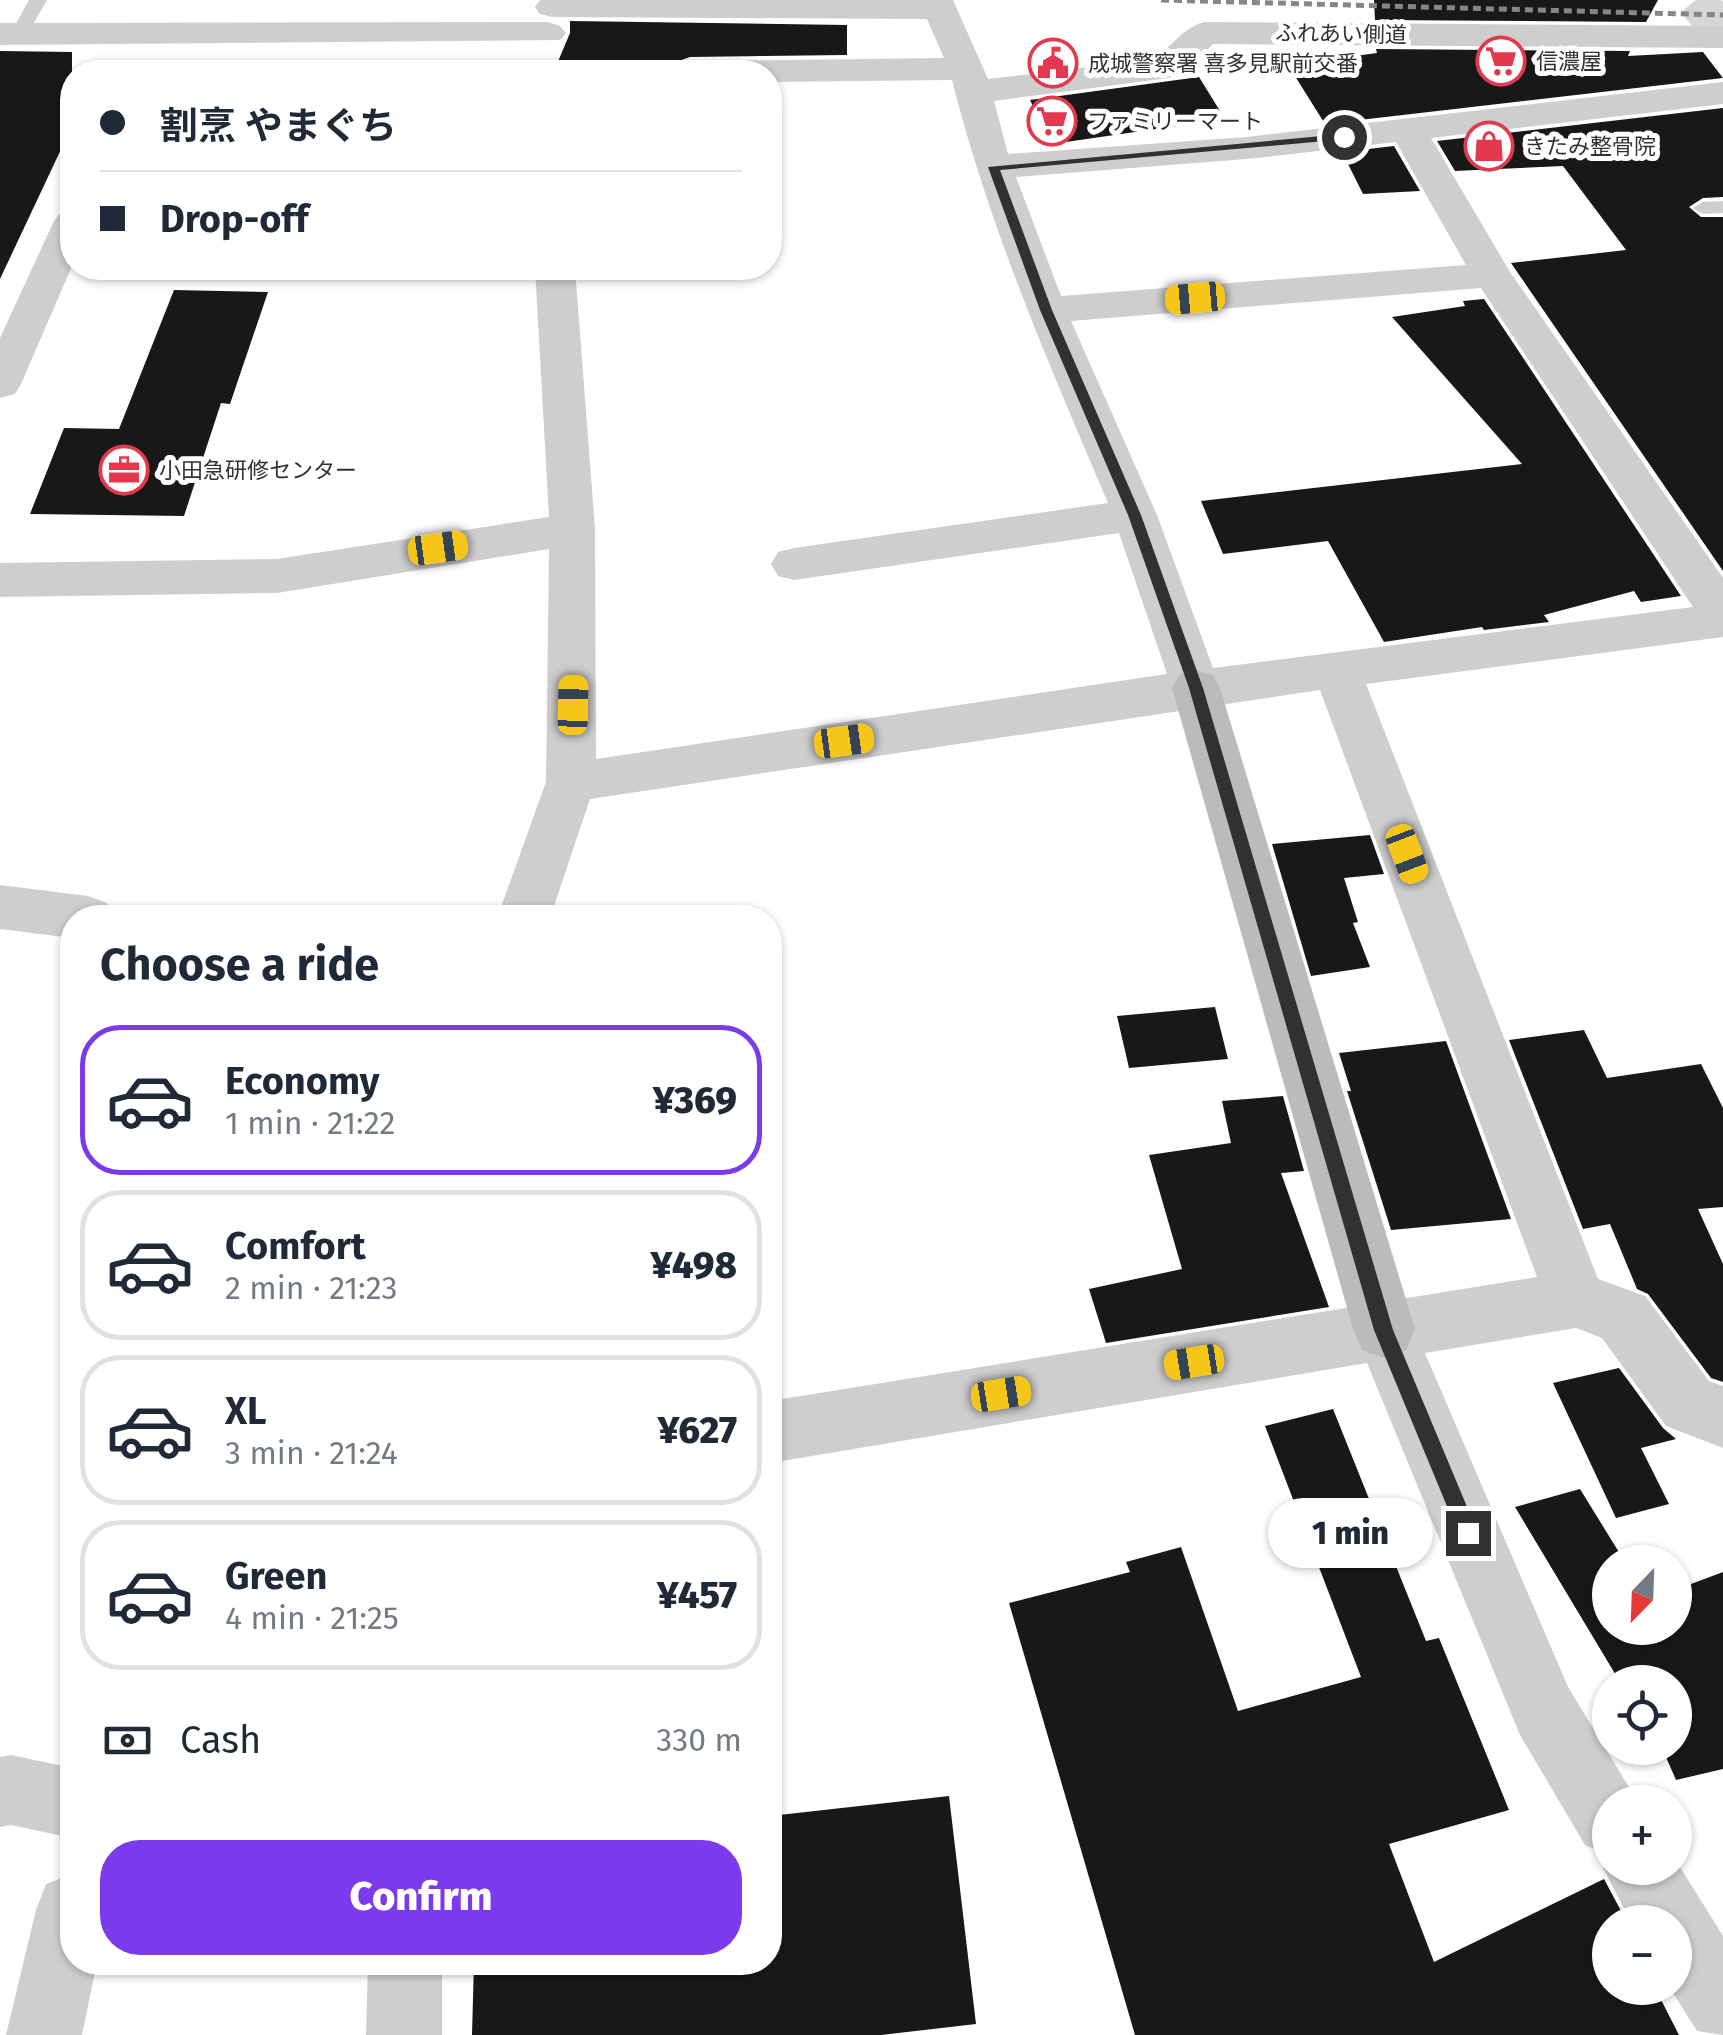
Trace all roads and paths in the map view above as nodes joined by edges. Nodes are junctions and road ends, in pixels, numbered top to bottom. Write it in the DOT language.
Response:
graph roads {
  1 [pos="38,0"];
  2 [pos="170,0"];
  3 [pos="937,4"];
  4 [pos="551,13"];
  5 [pos="10,34"];
  6 [pos="154,34"];
  7 [pos="1723,37"];
  8 [pos="144,60"];
  9 [pos="546,60"];
  10 [pos="782,75"];
  11 [pos="970,80"];
  12 [pos="1723,92"];
  13 [pos="1408,130"];
  14 [pos="994,167"];
  15 [pos="60,249"];
  16 [pos="1492,275"];
  17 [pos="556,280"];
  18 [pos="1046,310"];
  19 [pos="0,384"];
  20 [pos="1135,515"];
  21 [pos="572,529"];
  22 [pos="794,564"];
  23 [pos="0,580"];
  24 [pos="1723,617"];
  25 [pos="1336,669"];
  26 [pos="1196,688"];
  27 [pos="571,782"];
  28 [pos="528,905"];
  29 [pos="0,906"];
  30 [pos="60,914"];
  31 [pos="1576,1300"];
  32 [pos="1384,1330"];
  33 [pos="1723,1417"];
  34 [pos="782,1430"];
  35 [pos="1592,1790"];
  36 [pos="0,1792"];
  37 [pos="60,1800"];
  38 [pos="1692,1954"];
  39 [pos="60,1964"];
  40 [pos="405,1975"];
  41 [pos="1723,2005"];
  42 [pos="44,2035"];
  43 [pos="404,2035"];
  1 -- 5 [label="lane"];
  2 -- 6 [label="street"];
  3 -- 4 [label="street"];
  3 -- 11 [label="street"];
  4 -- 6 [label="street"];
  4 -- 9 [label="street"];
  5 -- 6 [label="street"];
  6 -- 8 [label="street"];
  7 -- 11 [label="street, ふれあい側道"];
  10 -- 11 [label="street, ふれあい側道"];
  11 -- 14 [label="street"];
  12 -- 13 [label="street"];
  13 -- 14 [label="street"];
  13 -- 16 [label="street"];
  14 -- 18 [label="street"];
  15 -- 19 [label="street"];
  16 -- 18 [label="street"];
  16 -- 24 [label="street"];
  17 -- 21 [label="street"];
  18 -- 20 [label="street"];
  20 -- 22 [label="street"];
  20 -- 26 [label="street"];
  21 -- 23 [label="street"];
  21 -- 27 [label="street"];
  24 -- 25 [label="street"];
  25 -- 26 [label="street"];
  25 -- 31 [label="street"];
  26 -- 27 [label="street"];
  26 -- 32 [label="street"];
  27 -- 28 [label="street"];
  29 -- 30 [label="street"];
  31 -- 32 [label="street"];
  31 -- 33 [label="street"];
  32 -- 34 [label="street"];
  32 -- 35 [label="street"];
  36 -- 37 [label="street"];
  38 -- 41 [label="street"];
  39 -- 42 [label="street"];
  40 -- 43 [label="street"];
}
